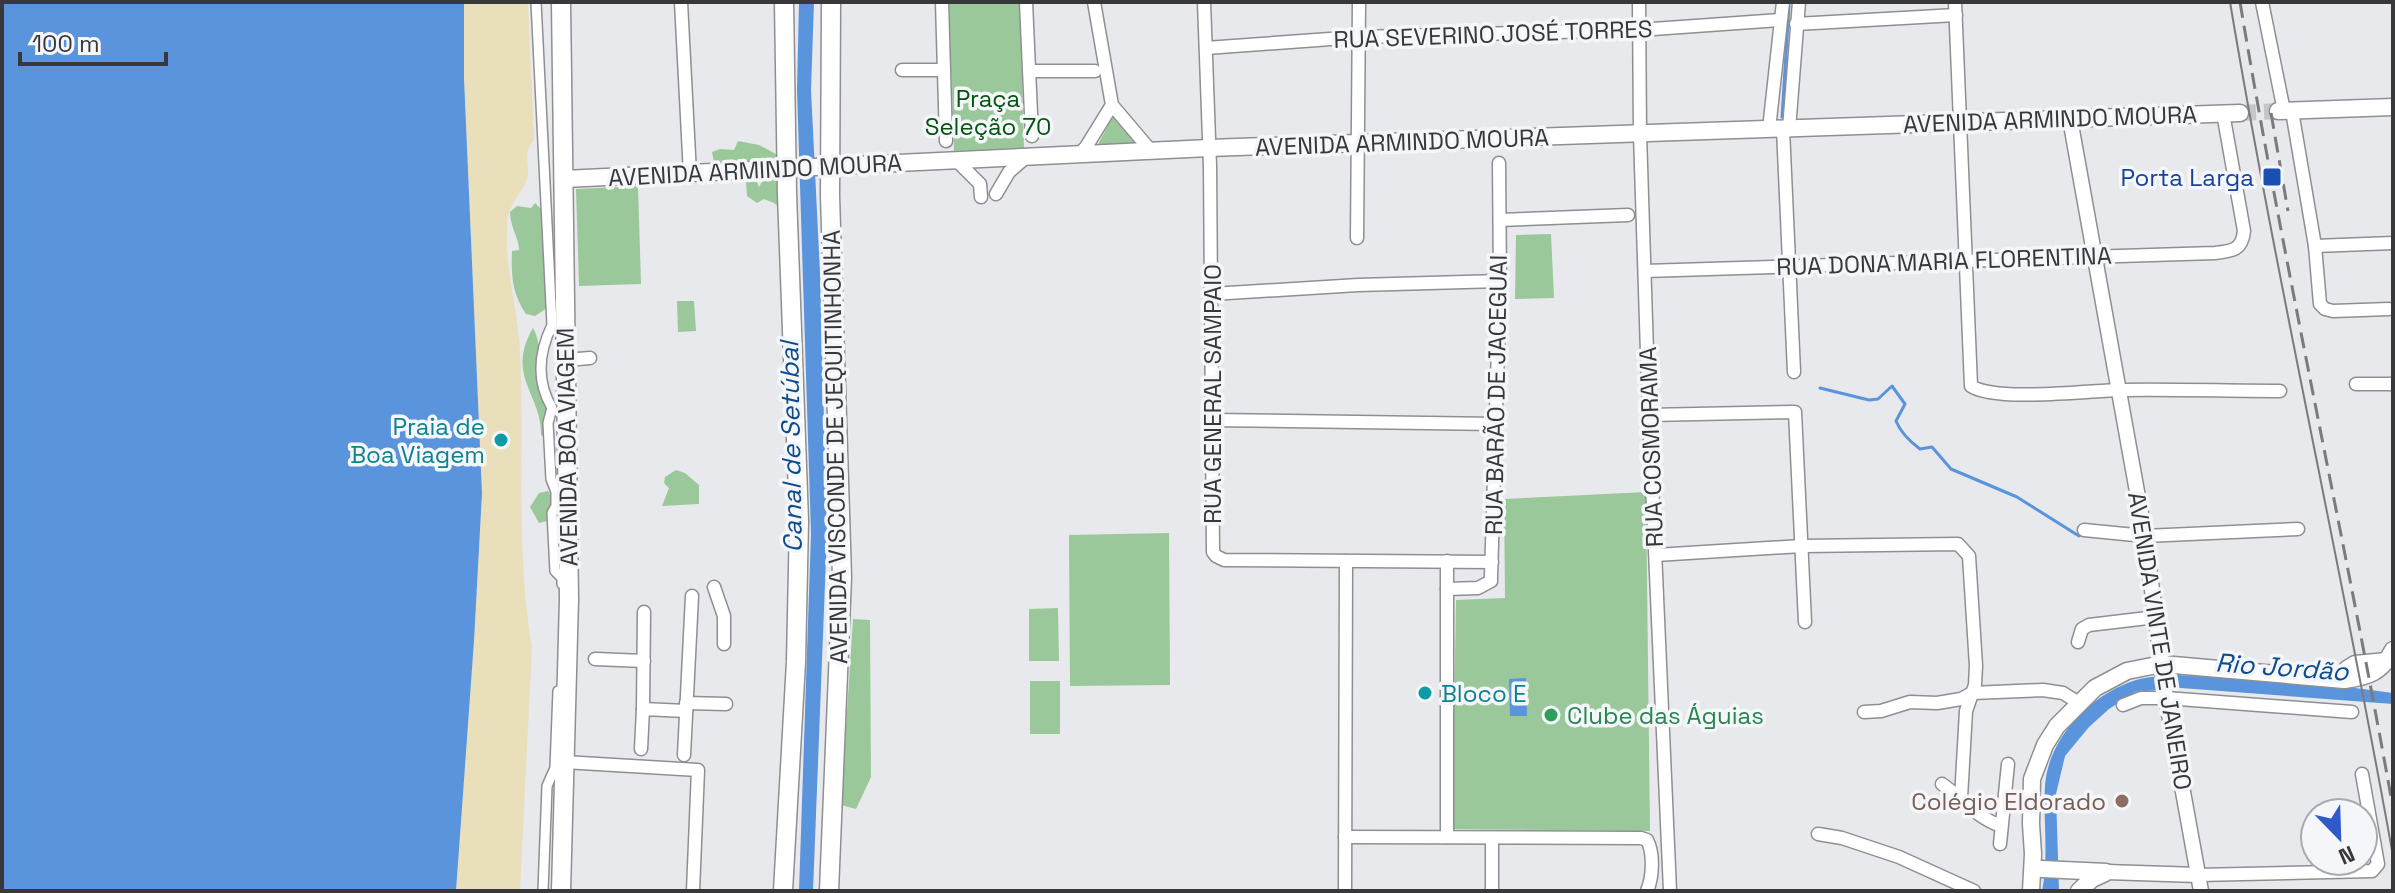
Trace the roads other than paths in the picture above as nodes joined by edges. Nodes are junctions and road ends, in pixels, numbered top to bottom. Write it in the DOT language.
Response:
graph roads {
  1 [pos="536,2"];
  2 [pos="561,2"];
  3 [pos="681,2"];
  4 [pos="784,2"];
  5 [pos="831,2"];
  6 [pos="942,2"];
  7 [pos="1026,2"];
  8 [pos="1094,2"];
  9 [pos="1204,2"];
  10 [pos="1359,2"];
  11 [pos="1639,2"];
  12 [pos="1783,2"];
  13 [pos="1799,2"];
  14 [pos="2262,2"];
  15 [pos="1955,9"];
  16 [pos="1780,20"];
  17 [pos="1796,24"];
  18 [pos="1639,30"];
  19 [pos="1358,37"];
  20 [pos="1206,48"];
  21 [pos="902,70"];
  22 [pos="944,70"];
  23 [pos="1029,71"];
  24 [pos="1095,71"];
  25 [pos="1112,105"];
  26 [pos="2393,107"];
  27 [pos="2285,111"];
  28 [pos="2223,113"];
  29 [pos="2240,113"];
  30 [pos="2070,119"];
  31 [pos="1961,123"];
  32 [pos="1780,129"];
  33 [pos="1640,134"];
  34 [pos="1032,136"];
  35 [pos="946,141"];
  36 [pos="1356,145"];
  37 [pos="1209,148"];
  38 [pos="1151,151"];
  39 [pos="1078,156"];
  40 [pos="1024,159"];
  41 [pos="958,162"];
  42 [pos="1499,163"];
  43 [pos="823,167"];
  44 [pos="792,169"];
  45 [pos="690,174"];
  46 [pos="564,179"];
  47 [pos="1628,215"];
  48 [pos="1500,220"];
  49 [pos="1357,238"];
  50 [pos="2393,243"];
  51 [pos="2315,246"];
  52 [pos="2096,257"];
  53 [pos="1965,260"];
  54 [pos="1787,265"];
  55 [pos="1645,271"];
  56 [pos="1500,281"];
  57 [pos="1212,294"];
  58 [pos="2389,309"];
  59 [pos="590,358"];
  60 [pos="566,360"];
  61 [pos="1794,372"];
  62 [pos="2356,384"];
  63 [pos="2393,384"];
  64 [pos="2120,390"];
  65 [pos="2280,391"];
  66 [pos="1649,415"];
  67 [pos="1212,420"];
  68 [pos="1496,424"];
  69 [pos="2298,529"];
  70 [pos="2084,530"];
  71 [pos="2145,536"];
  72 [pos="1802,546"];
  73 [pos="1656,555"];
  74 [pos="1346,561"];
  75 [pos="1447,561"];
  76 [pos="1492,562"];
  77 [pos="714,587"];
  78 [pos="1447,589"];
  79 [pos="692,596"];
  80 [pos="644,612"];
  81 [pos="2156,617"];
  82 [pos="1805,622"];
  83 [pos="2078,642"];
  84 [pos="724,644"];
  85 [pos="2390,656"];
  86 [pos="595,659"];
  87 [pos="644,661"];
  88 [pos="2162,666"];
  89 [pos="1972,693"];
  90 [pos="2165,696"];
  91 [pos="2079,703"];
  92 [pos="726,704"];
  93 [pos="2123,705"];
  94 [pos="686,707"];
  95 [pos="643,709"];
  96 [pos="1864,712"];
  97 [pos="2352,712"];
  98 [pos="641,749"];
  99 [pos="684,755"];
  100 [pos="564,762"];
  101 [pos="2008,764"];
  102 [pos="2362,774"];
  103 [pos="1942,784"];
  104 [pos="1961,798"];
  105 [pos="2001,826"];
  106 [pos="1818,834"];
  107 [pos="1345,837"];
  108 [pos="1447,837"];
  109 [pos="1492,839"];
  110 [pos="2000,844"];
  111 [pos="2044,869"];
  112 [pos="2106,872"];
  113 [pos="2198,875"];
  114 [pos="543,891"];
  115 [pos="561,891"];
  116 [pos="693,891"];
  117 [pos="783,891"];
  118 [pos="829,891"];
  119 [pos="1345,891"];
  120 [pos="1492,891"];
  121 [pos="1647,891"];
  122 [pos="1670,891"];
  123 [pos="1974,891"];
  124 [pos="2031,891"];
  125 [pos="2079,891"];
  126 [pos="2201,891"];
  1 -- 114 [label="street"];
  2 -- 46 [label="main road, AVENIDA BOA VIAGEM"];
  3 -- 45 [label="street"];
  4 -- 44 [label="main road, AVENIDA VISCONDE DE JEQUITINHONHA"];
  5 -- 43 [label="main road, AVENIDA VISCONDE DE JEQUITINHONHA"];
  6 -- 22 [label="street"];
  7 -- 23 [label="street"];
  8 -- 25 [label="street"];
  9 -- 20 [label="street, RUA GENERAL SAMPAIO"];
  10 -- 19 [label="street"];
  11 -- 18 [label="street, RUA COSMORAMA"];
  12 -- 16 [label="street"];
  13 -- 17 [label="street"];
  14 -- 27 [label="street"];
  15 -- 17 [label="street"];
  15 -- 31 [label="street"];
  16 -- 18 [label="street, RUA SEVERINO JOSÉ TORRES"];
  16 -- 32 [label="street"];
  17 -- 32 [label="street"];
  18 -- 19 [label="street, RUA SEVERINO JOSÉ TORRES"];
  18 -- 33 [label="street, RUA COSMORAMA"];
  19 -- 20 [label="street, RUA SEVERINO JOSÉ TORRES"];
  19 -- 36 [label="street"];
  20 -- 37 [label="street, RUA GENERAL SAMPAIO"];
  21 -- 22 [label="street"];
  22 -- 35 [label="street"];
  23 -- 24 [label="street"];
  23 -- 34 [label="street"];
  25 -- 38 [label="street"];
  25 -- 39 [label="street"];
  26 -- 27 [label="main road"];
  27 -- 51 [label="street"];
  28 -- 29 [label="main road, AVENIDA ARMINDO MOURA"];
  28 -- 30 [label="main road, AVENIDA ARMINDO MOURA"];
  28 -- 52 [label="street, RUA DONA MARIA FLORENTINA"];
  30 -- 31 [label="main road, AVENIDA ARMINDO MOURA"];
  30 -- 52 [label="street, AVENIDA VINTE DE JANEIRO"];
  31 -- 32 [label="main road, AVENIDA ARMINDO MOURA"];
  31 -- 53 [label="street"];
  32 -- 33 [label="main road, AVENIDA ARMINDO MOURA"];
  32 -- 54 [label="street"];
  33 -- 36 [label="main road, AVENIDA ARMINDO MOURA"];
  33 -- 55 [label="street, RUA COSMORAMA"];
  36 -- 37 [label="main road, AVENIDA ARMINDO MOURA"];
  36 -- 49 [label="street"];
  37 -- 38 [label="main road, AVENIDA ARMINDO MOURA"];
  37 -- 57 [label="street, RUA GENERAL SAMPAIO"];
  38 -- 39 [label="main road, AVENIDA ARMINDO MOURA"];
  39 -- 40 [label="main road, AVENIDA ARMINDO MOURA"];
  40 -- 41 [label="main road, AVENIDA ARMINDO MOURA"];
  40 -- 41 [label="street"];
  41 -- 43 [label="main road, AVENIDA ARMINDO MOURA"];
  42 -- 48 [label="street, RUA BARÃO DE JACEGUAI"];
  43 -- 44 [label="main road, AVENIDA ARMINDO MOURA"];
  43 -- 118 [label="main road, AVENIDA VISCONDE DE JEQUITINHONHA"];
  44 -- 45 [label="main road, AVENIDA ARMINDO MOURA"];
  44 -- 117 [label="main road, AVENIDA VISCONDE DE JEQUITINHONHA"];
  45 -- 46 [label="main road, AVENIDA ARMINDO MOURA"];
  46 -- 60 [label="main road, AVENIDA BOA VIAGEM"];
  47 -- 48 [label="street"];
  48 -- 56 [label="street, RUA BARÃO DE JACEGUAI"];
  50 -- 51 [label="street"];
  51 -- 58 [label="street"];
  52 -- 53 [label="street, RUA DONA MARIA FLORENTINA"];
  52 -- 64 [label="street, AVENIDA VINTE DE JANEIRO"];
  53 -- 54 [label="street, RUA DONA MARIA FLORENTINA"];
  53 -- 64 [label="street"];
  54 -- 55 [label="street, RUA DONA MARIA FLORENTINA"];
  54 -- 61 [label="street"];
  55 -- 66 [label="street, RUA COSMORAMA"];
  56 -- 57 [label="street"];
  56 -- 68 [label="street, RUA BARÃO DE JACEGUAI"];
  57 -- 67 [label="street, RUA GENERAL SAMPAIO"];
  59 -- 60 [label="street"];
  60 -- 100 [label="main road, AVENIDA BOA VIAGEM"];
  62 -- 63 [label="street"];
  64 -- 65 [label="street"];
  64 -- 71 [label="street, AVENIDA VINTE DE JANEIRO"];
  66 -- 72 [label="street"];
  66 -- 73 [label="street, RUA COSMORAMA"];
  67 -- 68 [label="street"];
  67 -- 74 [label="street, RUA GENERAL SAMPAIO"];
  68 -- 76 [label="street, RUA BARÃO DE JACEGUAI"];
  69 -- 71 [label="street"];
  70 -- 71 [label="street"];
  71 -- 81 [label="street, AVENIDA VINTE DE JANEIRO"];
  72 -- 73 [label="street"];
  72 -- 82 [label="street"];
  72 -- 89 [label="street"];
  73 -- 122 [label="street, RUA COSMORAMA"];
  74 -- 75 [label="street, RUA GENERAL SAMPAIO"];
  74 -- 107 [label="street"];
  75 -- 76 [label="street, RUA GENERAL SAMPAIO"];
  75 -- 78 [label="street"];
  76 -- 78 [label="street, RUA BARÃO DE JACEGUAI"];
  77 -- 84 [label="street"];
  78 -- 108 [label="street"];
  79 -- 94 [label="street"];
  80 -- 87 [label="street"];
  81 -- 83 [label="street"];
  81 -- 88 [label="street, AVENIDA VINTE DE JANEIRO"];
  85 -- 88 [label="main road"];
  86 -- 87 [label="street"];
  87 -- 95 [label="street"];
  88 -- 90 [label="street, AVENIDA VINTE DE JANEIRO"];
  88 -- 91 [label="main road"];
  89 -- 91 [label="street"];
  89 -- 96 [label="street"];
  89 -- 104 [label="street"];
  90 -- 93 [label="street"];
  90 -- 97 [label="street"];
  90 -- 113 [label="street, AVENIDA VINTE DE JANEIRO"];
  91 -- 111 [label="main road"];
  92 -- 94 [label="street"];
  94 -- 95 [label="street"];
  94 -- 99 [label="street"];
  95 -- 98 [label="street"];
  100 -- 115 [label="main road, AVENIDA BOA VIAGEM"];
  100 -- 116 [label="street"];
  101 -- 105 [label="street"];
  102 -- 113 [label="street"];
  103 -- 104 [label="street"];
  104 -- 105 [label="street"];
  105 -- 110 [label="street"];
  106 -- 123 [label="street"];
  107 -- 108 [label="street"];
  107 -- 119 [label="street"];
  108 -- 109 [label="street"];
  109 -- 120 [label="street"];
  109 -- 121 [label="street"];
  111 -- 112 [label="main road"];
  111 -- 124 [label="main road"];
  112 -- 113 [label="street"];
  112 -- 125 [label="main road"];
  113 -- 126 [label="street, AVENIDA VINTE DE JANEIRO"];
}
